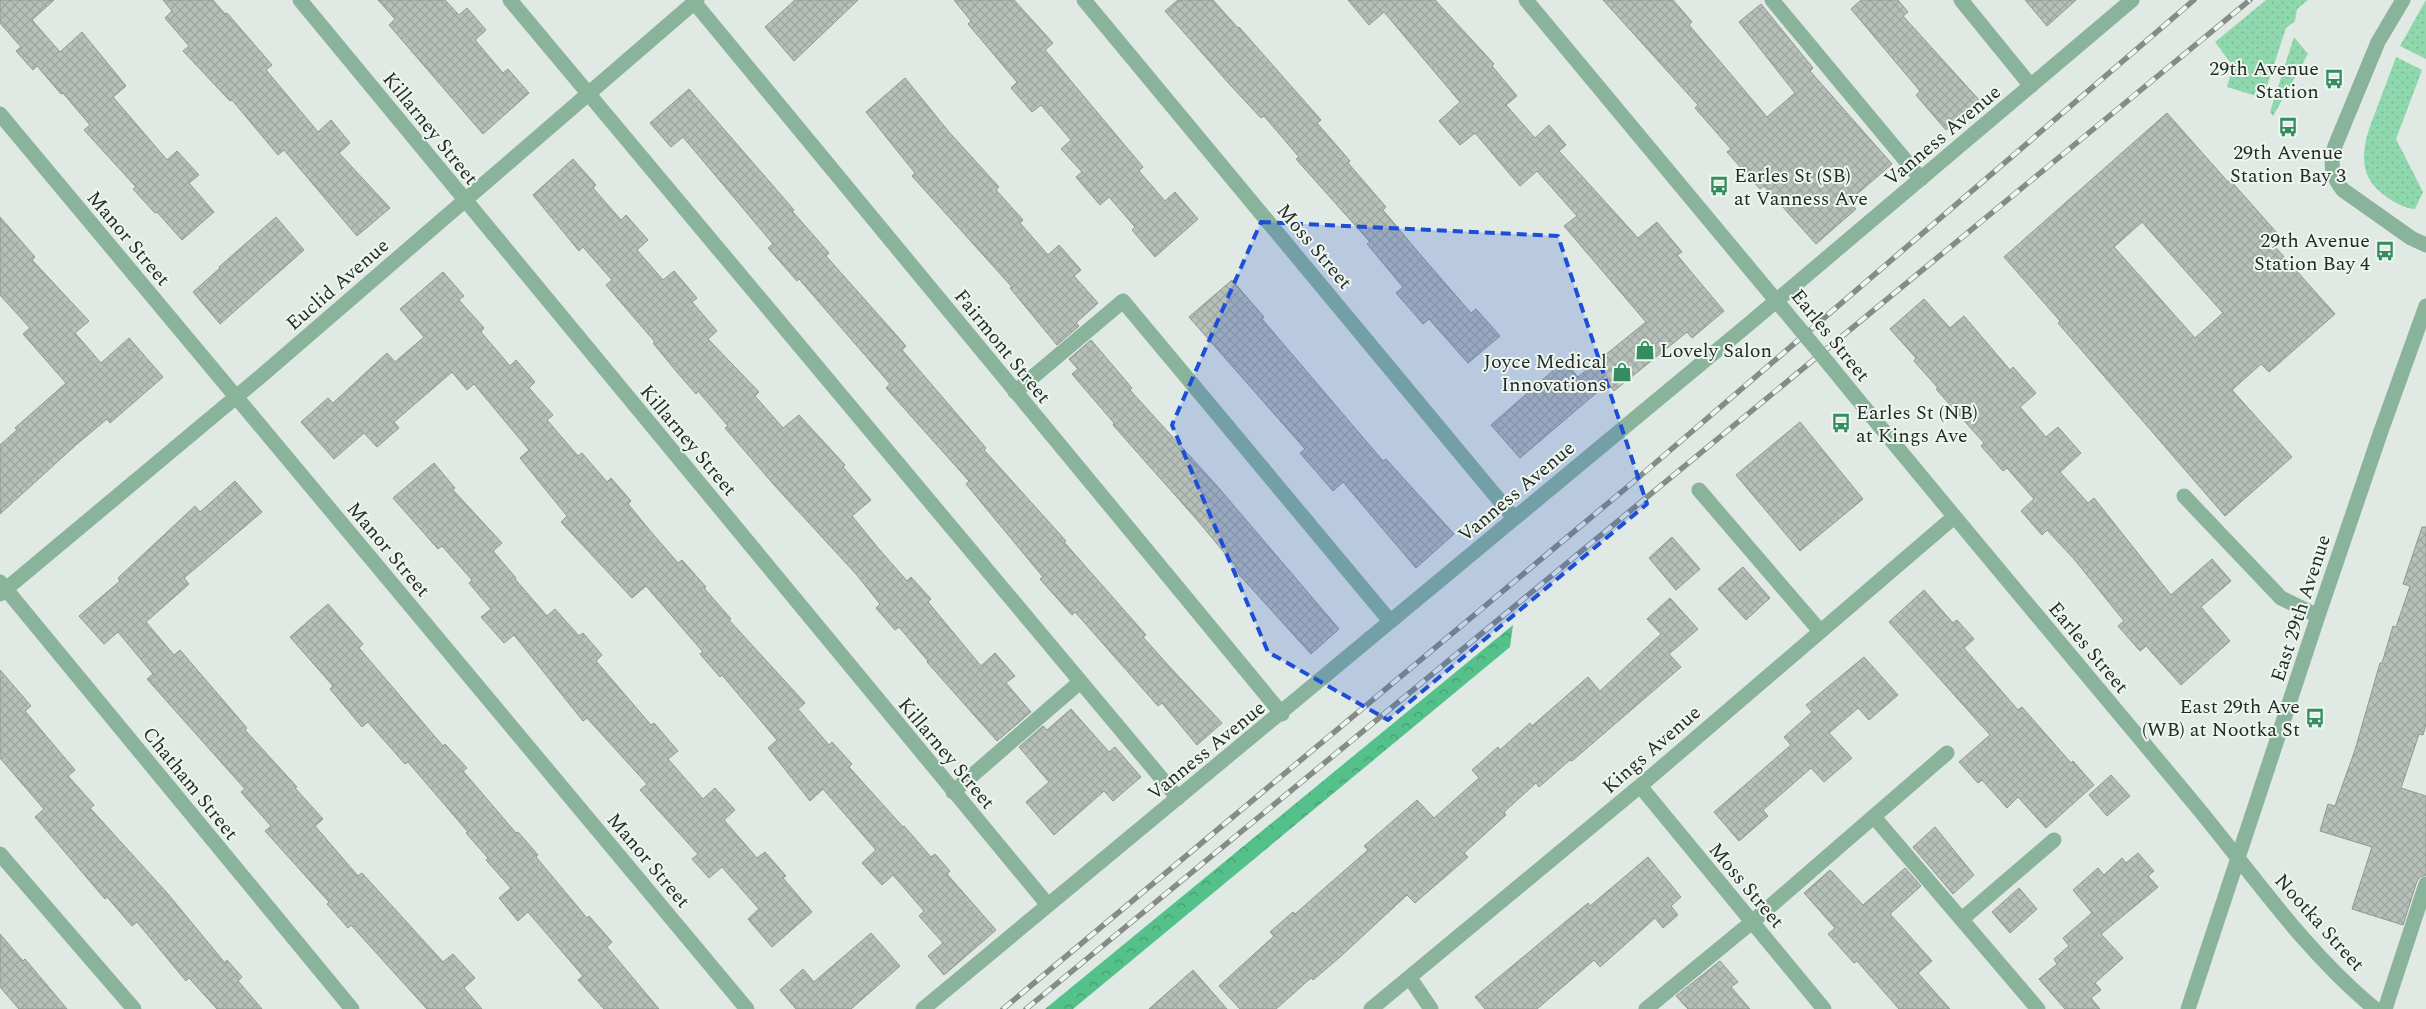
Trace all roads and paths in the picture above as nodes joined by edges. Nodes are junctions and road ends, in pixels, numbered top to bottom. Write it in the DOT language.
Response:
graph roads {
  1 [pos="300,0"];
  2 [pos="510,0"];
  3 [pos="1084,0"];
  4 [pos="1526,0"];
  5 [pos="1772,0"];
  6 [pos="1960,0"];
  7 [pos="2132,0"];
  8 [pos="2404,0"];
  9 [pos="696,1"];
  10 [pos="2031,86"];
  11 [pos="587,94"];
  12 [pos="0,114"];
  13 [pos="1920,179"];
  14 [pos="465,200"];
  15 [pos="2426,245"];
  16 [pos="1777,301"];
  17 [pos="2426,306"];
  18 [pos="2423,325"];
  19 [pos="1015,392"];
  20 [pos="236,397"];
  21 [pos="1699,490"];
  22 [pos="2184,496"];
  23 [pos="1954,517"];
  24 [pos="1514,518"];
  25 [pos="2,588"];
  26 [pos="2318,616"];
  27 [pos="1390,621"];
  28 [pos="1820,631"];
  29 [pos="1080,682"];
  30 [pos="1282,714"];
  31 [pos="1946,753"];
  32 [pos="1640,786"];
  33 [pos="953,792"];
  34 [pos="1178,798"];
  35 [pos="1874,817"];
  36 [pos="2054,840"];
  37 [pos="0,854"];
  38 [pos="2239,858"];
  39 [pos="2426,884"];
  40 [pos="1048,905"];
  41 [pos="1962,919"];
  42 [pos="1752,922"];
  43 [pos="1410,978"];
  44 [pos="134,1009"];
  45 [pos="352,1009"];
  46 [pos="747,1009"];
  47 [pos="924,1009"];
  48 [pos="1371,1009"];
  49 [pos="1431,1009"];
  50 [pos="1646,1009"];
  51 [pos="1824,1009"];
  52 [pos="2038,1009"];
  53 [pos="2188,1009"];
  54 [pos="2374,1009"];
  55 [pos="2385,1009"];
  1 -- 14 [label="street, Killarney Street"];
  2 -- 11 [label="street"];
  3 -- 24 [label="street, Moss Street"];
  4 -- 16 [label="street, Earles Street"];
  5 -- 13 [label="street"];
  6 -- 10 [label="street"];
  7 -- 10 [label="street, Vanness Avenue"];
  8 -- 15 [label="street"];
  9 -- 11 [label="street, Euclid Avenue"];
  9 -- 19 [label="street, Fairmont Street"];
  10 -- 13 [label="street, Vanness Avenue"];
  11 -- 14 [label="street, Euclid Avenue"];
  11 -- 29 [label="street"];
  12 -- 20 [label="street, Manor Street"];
  13 -- 16 [label="street, Vanness Avenue"];
  14 -- 20 [label="street, Euclid Avenue"];
  14 -- 33 [label="street, Killarney Street"];
  16 -- 23 [label="street, Earles Street, bridge"];
  16 -- 24 [label="street, Vanness Avenue"];
  17 -- 18 [label="street, East 29th Avenue"];
  18 -- 26 [label="street, East 29th Avenue"];
  19 -- 27 [label="street"];
  19 -- 30 [label="street, Fairmont Street"];
  20 -- 25 [label="street, Euclid Avenue"];
  20 -- 46 [label="street, Manor Street"];
  21 -- 28 [label="street"];
  22 -- 26 [label="street"];
  23 -- 28 [label="street, Kings Avenue"];
  23 -- 38 [label="street, Earles Street"];
  24 -- 27 [label="street, Vanness Avenue"];
  25 -- 45 [label="street, Chatham Street"];
  26 -- 38 [label="street, East 29th Avenue"];
  27 -- 30 [label="street, Vanness Avenue"];
  28 -- 32 [label="street, Kings Avenue"];
  29 -- 33 [label="street"];
  29 -- 34 [label="street"];
  30 -- 34 [label="street, Vanness Avenue"];
  31 -- 35 [label="street"];
  32 -- 42 [label="street, Moss Street"];
  32 -- 43 [label="street, Kings Avenue"];
  33 -- 40 [label="street, Killarney Street"];
  34 -- 40 [label="street, Vanness Avenue"];
  35 -- 41 [label="street"];
  35 -- 42 [label="street"];
  36 -- 41 [label="street"];
  37 -- 44 [label="street"];
  38 -- 53 [label="street, East 29th Avenue"];
  38 -- 54 [label="street, Nootka Street"];
  39 -- 55 [label="street"];
  40 -- 47 [label="street, Vanness Avenue"];
  41 -- 52 [label="street"];
  42 -- 50 [label="street"];
  42 -- 51 [label="street, Moss Street"];
  43 -- 48 [label="street, Kings Avenue"];
  43 -- 49 [label="street"];
}
